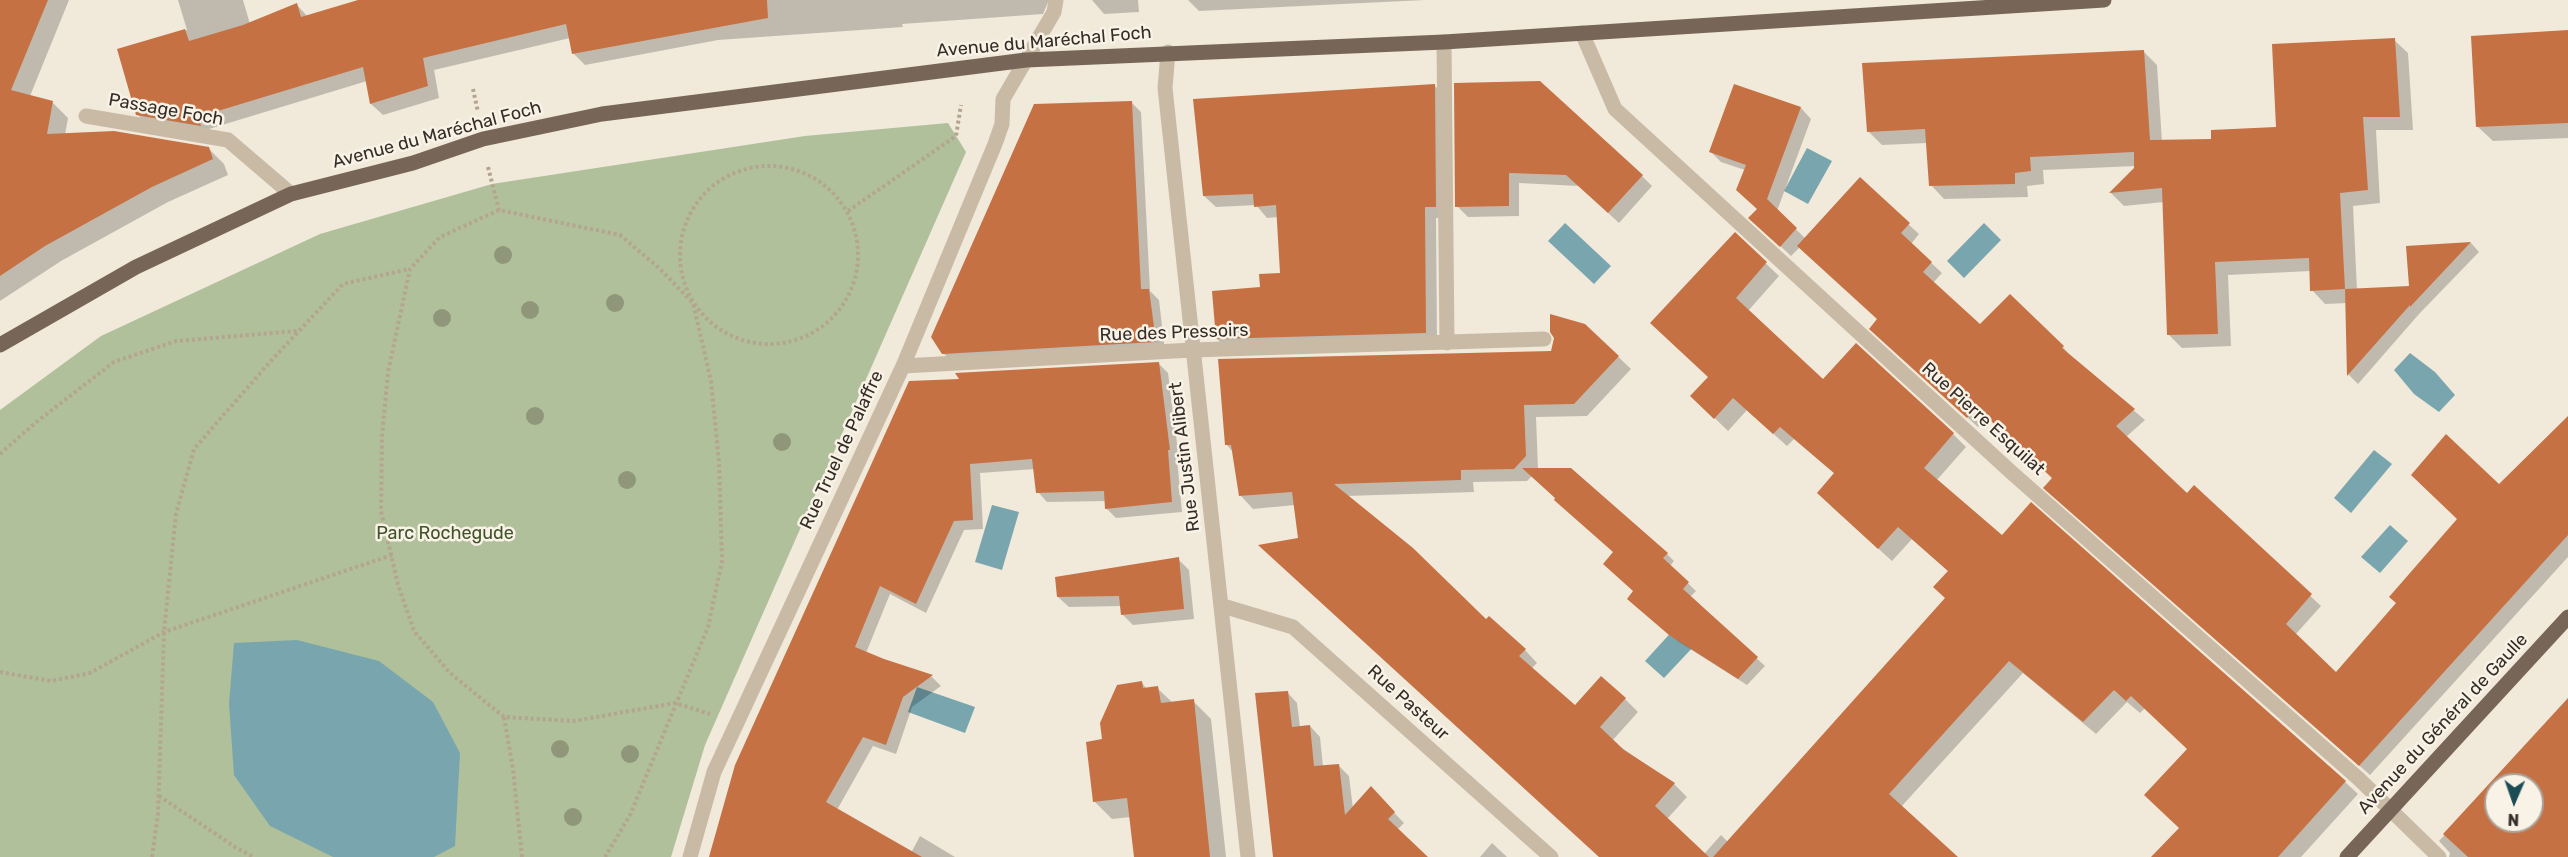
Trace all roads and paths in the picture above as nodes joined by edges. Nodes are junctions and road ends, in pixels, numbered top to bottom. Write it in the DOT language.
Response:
graph roads {
  1 [pos="1056,0"];
  2 [pos="2104,0"];
  3 [pos="1582,33"];
  4 [pos="1444,42"];
  5 [pos="1168,52"];
  6 [pos="1026,60"];
  7 [pos="961,105"];
  8 [pos="86,116"];
  9 [pos="291,194"];
  10 [pos="848,211"];
  11 [pos="410,269"];
  12 [pos="693,303"];
  13 [pos="299,332"];
  14 [pos="1544,339"];
  15 [pos="1447,343"];
  16 [pos="0,345"];
  17 [pos="1192,350"];
  18 [pos="903,366"];
  19 [pos="0,454"];
  20 [pos="392,555"];
  21 [pos="1223,606"];
  22 [pos="2568,617"];
  23 [pos="164,632"];
  24 [pos="0,672"];
  25 [pos="675,703"];
  26 [pos="504,717"];
  27 [pos="718,717"];
  28 [pos="159,795"];
  29 [pos="2390,809"];
  30 [pos="152,857"];
  31 [pos="254,857"];
  32 [pos="522,857"];
  33 [pos="605,857"];
  34 [pos="690,857"];
  35 [pos="1248,857"];
  36 [pos="1551,857"];
  37 [pos="2347,857"];
  38 [pos="2439,857"];
  1 -- 6 [label="street, Rue Truel de Palaffre"];
  2 -- 3 [label="main road, Avenue du Maréchal Foch"];
  3 -- 4 [label="main road, Avenue du Maréchal Foch"];
  3 -- 29 [label="street, Rue Pierre Esquilat"];
  4 -- 5 [label="main road, Avenue du Maréchal Foch"];
  4 -- 15 [label="street"];
  5 -- 6 [label="main road, Avenue du Maréchal Foch"];
  5 -- 17 [label="street, Rue Justin Alibert"];
  6 -- 9 [label="main road, Avenue du Maréchal Foch"];
  6 -- 18 [label="street, Rue Truel de Palaffre"];
  7 -- 10 [label="path"];
  8 -- 9 [label="street, Passage Foch"];
  9 -- 16 [label="main road, Avenue du Maréchal Foch"];
  10 -- 12 [label="path"];
  10 -- 12 [label="path"];
  11 -- 12 [label="path"];
  11 -- 13 [label="path"];
  11 -- 20 [label="path"];
  12 -- 25 [label="path"];
  13 -- 19 [label="path"];
  13 -- 23 [label="path"];
  14 -- 15 [label="street, Rue des Pressoirs"];
  15 -- 17 [label="street, Rue des Pressoirs"];
  17 -- 18 [label="street, Rue des Pressoirs"];
  17 -- 21 [label="street, Rue Justin Alibert"];
  18 -- 34 [label="street, Rue Truel de Palaffre"];
  20 -- 23 [label="path"];
  20 -- 26 [label="path"];
  21 -- 35 [label="street, Rue Justin Alibert"];
  21 -- 36 [label="street, Rue Pasteur"];
  22 -- 29 [label="main road, Avenue du Général de Gaulle"];
  23 -- 24 [label="path"];
  23 -- 28 [label="path"];
  25 -- 26 [label="path"];
  25 -- 27 [label="path"];
  25 -- 33 [label="path"];
  26 -- 32 [label="path"];
  28 -- 30 [label="path"];
  28 -- 31 [label="path"];
  29 -- 37 [label="main road, Avenue du Général de Gaulle"];
  29 -- 38 [label="street, Rue Pierre Esquilat"];
}
